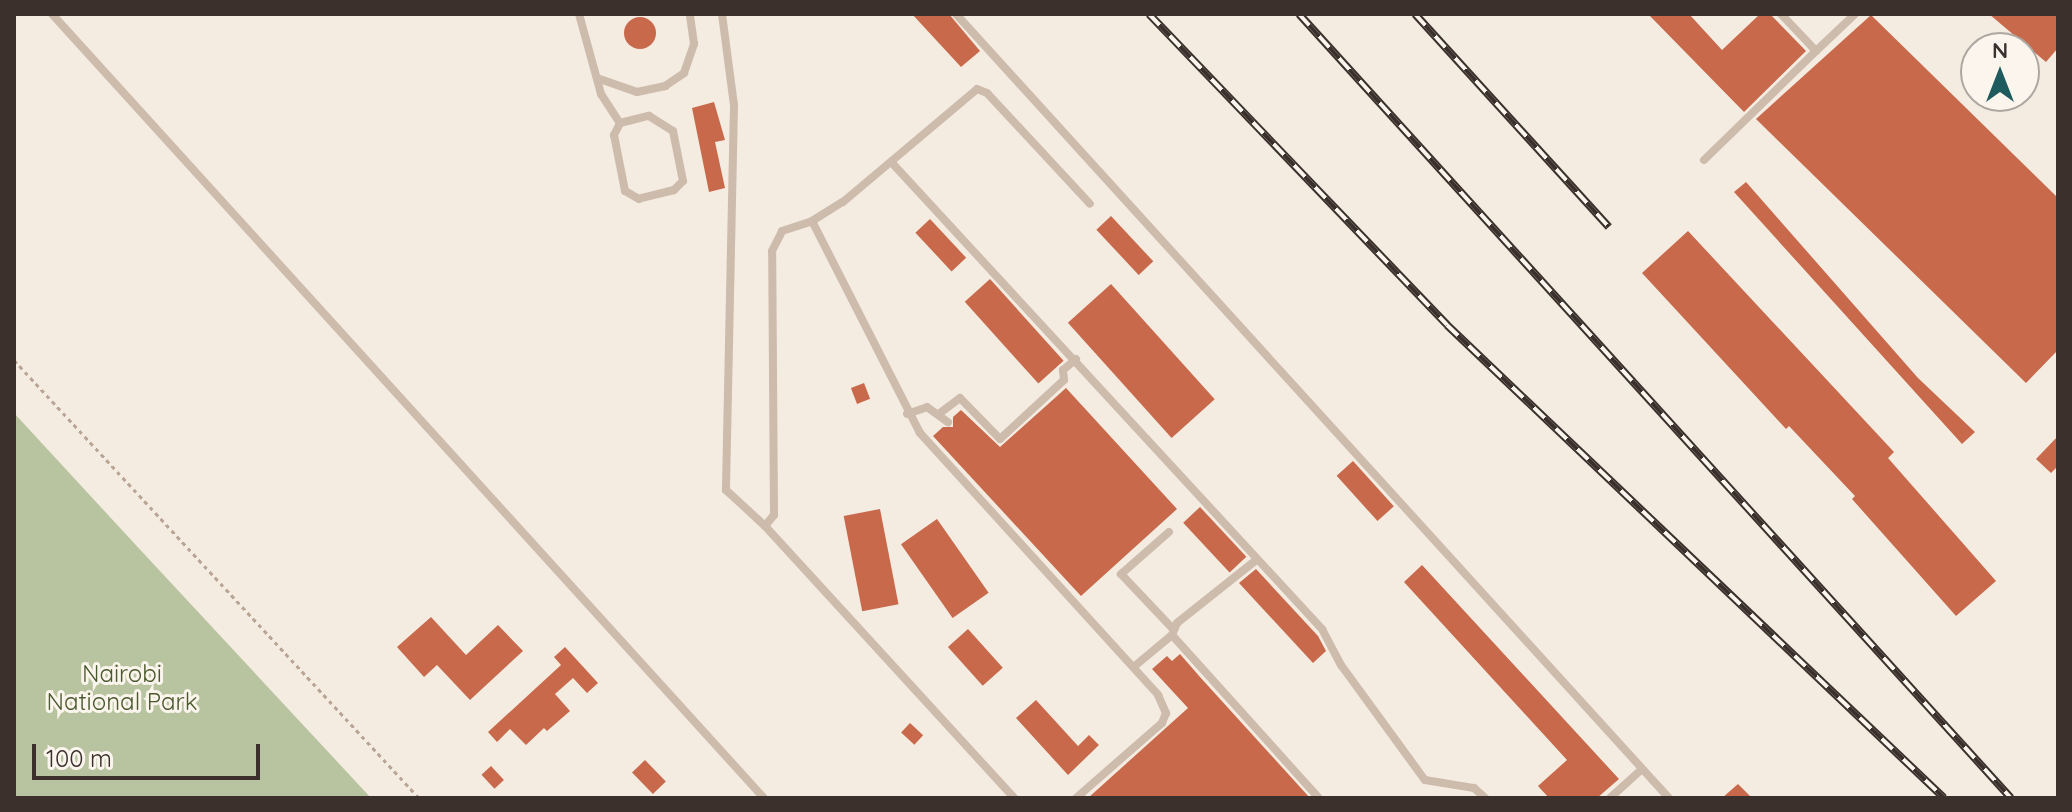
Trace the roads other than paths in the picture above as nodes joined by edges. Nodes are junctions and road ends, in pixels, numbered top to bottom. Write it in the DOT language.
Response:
graph roads {
  1 [pos="52,14"];
  2 [pos="579,14"];
  3 [pos="690,14"];
  4 [pos="722,14"];
  5 [pos="956,14"];
  6 [pos="1781,14"];
  7 [pos="1855,14"];
  8 [pos="1816,51"];
  9 [pos="597,78"];
  10 [pos="620,123"];
  11 [pos="1704,160"];
  12 [pos="893,164"];
  13 [pos="1090,204"];
  14 [pos="812,221"];
  15 [pos="1076,359"];
  16 [pos="940,413"];
  17 [pos="907,414"];
  18 [pos="948,422"];
  19 [pos="765,526"];
  20 [pos="1169,532"];
  21 [pos="1255,561"];
  22 [pos="1172,632"];
  23 [pos="1136,665"];
  24 [pos="1642,769"];
  25 [pos="764,798"];
  26 [pos="1014,798"];
  27 [pos="1076,798"];
  28 [pos="1319,798"];
  29 [pos="1485,798"];
  30 [pos="1610,798"];
  31 [pos="1669,798"];
  1 -- 25 [label="lane"];
  2 -- 9 [label="lane"];
  3 -- 9 [label="lane"];
  4 -- 19 [label="lane"];
  5 -- 24 [label="lane"];
  6 -- 8 [label="lane"];
  7 -- 8 [label="lane"];
  8 -- 11 [label="lane"];
  9 -- 10 [label="lane"];
  10 -- 10 [label="lane"];
  12 -- 13 [label="lane"];
  12 -- 14 [label="lane"];
  12 -- 15 [label="lane"];
  14 -- 17 [label="lane"];
  14 -- 19 [label="lane"];
  15 -- 16 [label="lane"];
  15 -- 21 [label="lane"];
  16 -- 17 [label="lane"];
  16 -- 18 [label="lane"];
  17 -- 23 [label="lane"];
  19 -- 26 [label="lane"];
  20 -- 22 [label="lane"];
  21 -- 22 [label="lane"];
  21 -- 29 [label="lane"];
  22 -- 23 [label="lane"];
  22 -- 28 [label="lane"];
  23 -- 27 [label="lane"];
  24 -- 30 [label="lane"];
  24 -- 31 [label="lane"];
}
